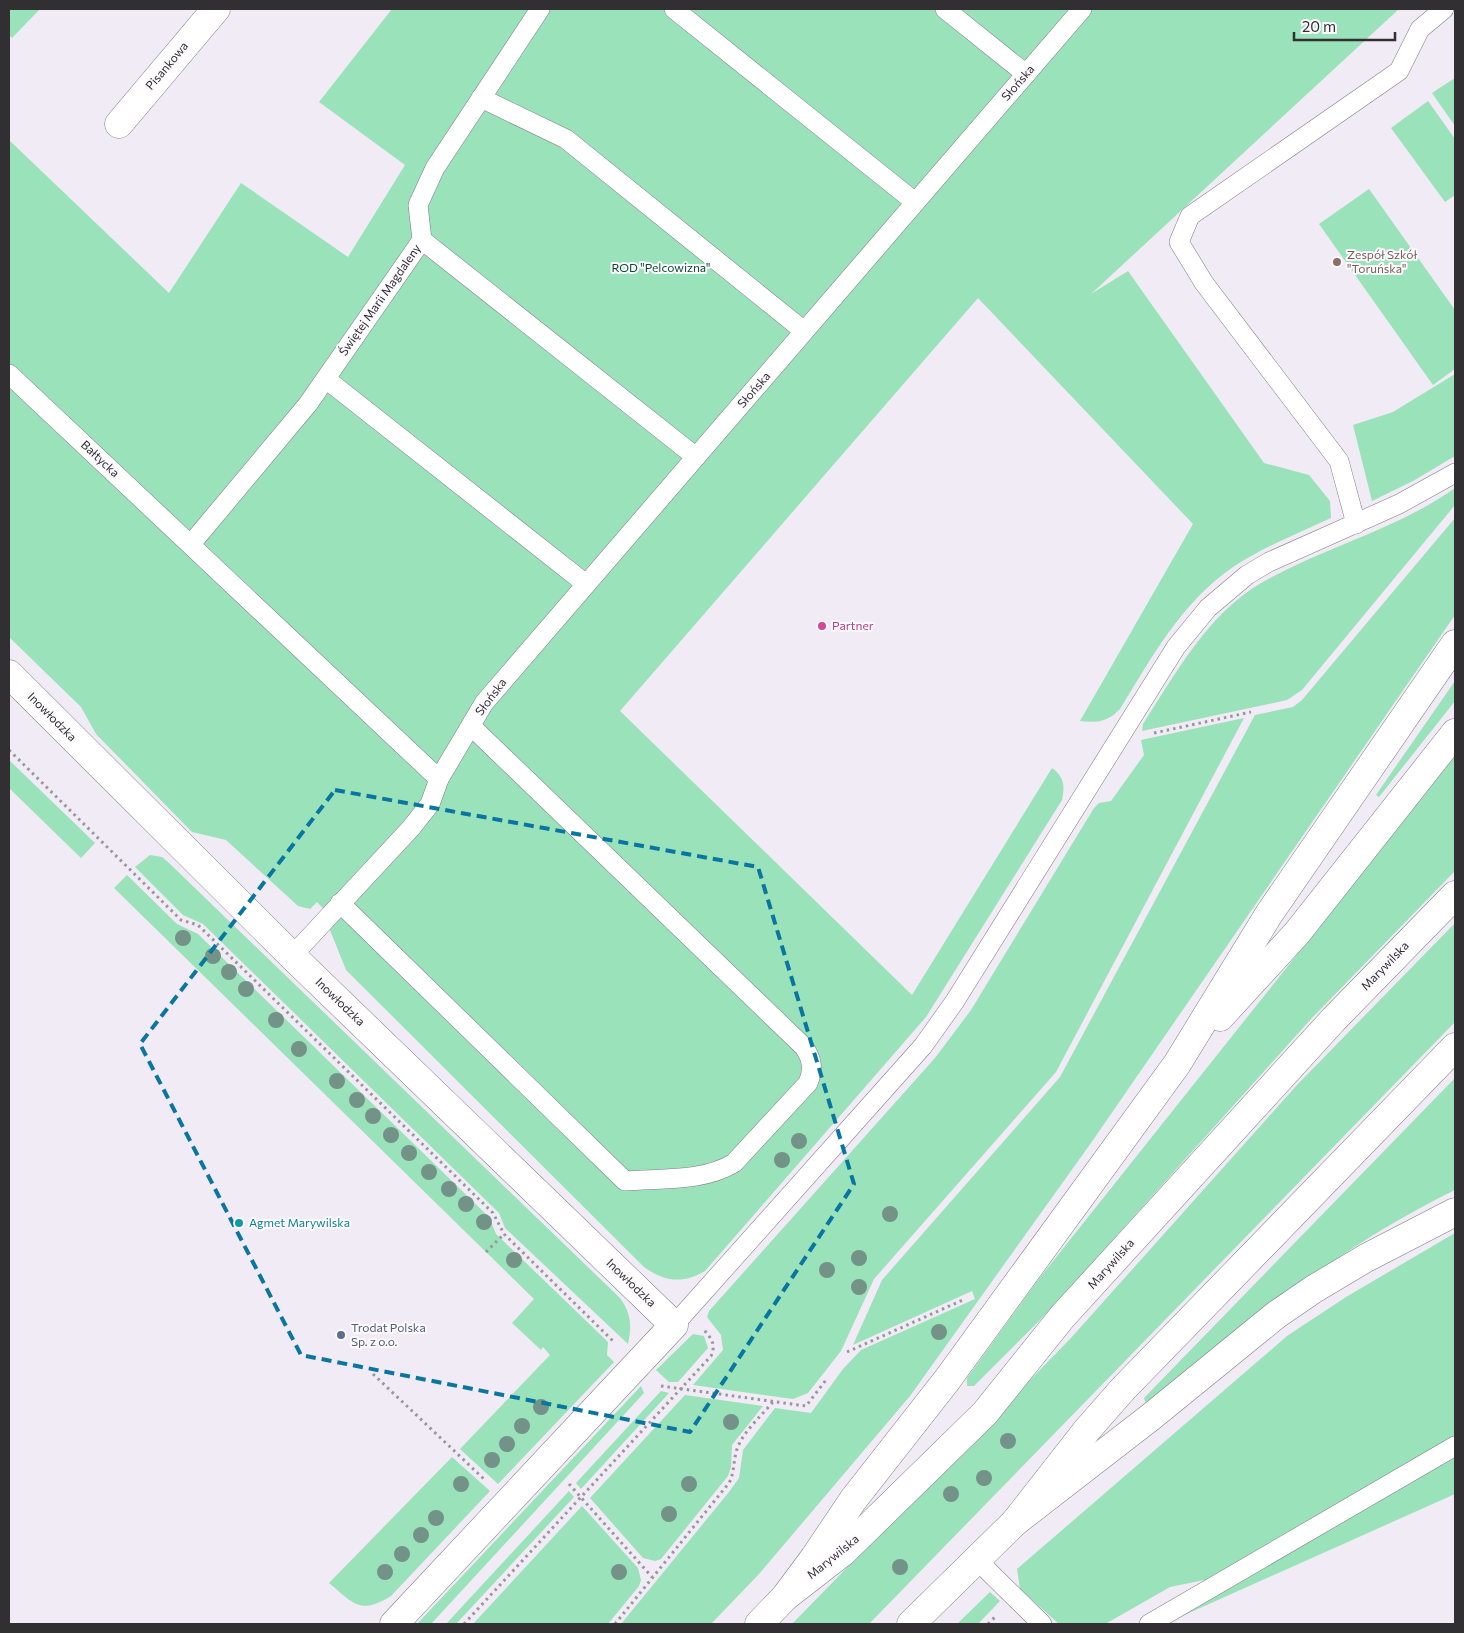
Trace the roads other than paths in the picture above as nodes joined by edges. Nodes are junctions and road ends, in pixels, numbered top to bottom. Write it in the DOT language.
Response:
graph roads {
  1 [pos="216,9"];
  2 [pos="540,9"];
  3 [pos="674,9"];
  4 [pos="945,9"];
  5 [pos="1082,9"];
  6 [pos="1444,9"];
  7 [pos="1026,74"];
  8 [pos="481,98"];
  9 [pos="119,124"];
  10 [pos="915,202"];
  11 [pos="422,240"];
  12 [pos="804,331"];
  13 [pos="9,374"];
  14 [pos="326,378"];
  15 [pos="696,457"];
  16 [pos="1455,473"];
  17 [pos="1356,524"];
  18 [pos="191,544"];
  19 [pos="586,584"];
  20 [pos="1455,644"];
  21 [pos="11,681"];
  22 [pos="471,726"];
  23 [pos="1455,733"];
  24 [pos="439,780"];
  25 [pos="1455,895"];
  26 [pos="340,903"];
  27 [pos="292,956"];
  28 [pos="1455,1047"];
  29 [pos="1177,1064"];
  30 [pos="1455,1212"];
  31 [pos="680,1319"];
  32 [pos="1455,1446"];
  33 [pos="1015,1522"];
  34 [pos="977,1560"];
  35 [pos="785,1597"];
  36 [pos="394,1624"];
  37 [pos="759,1624"];
  38 [pos="911,1624"];
  39 [pos="1042,1624"];
  40 [pos="1149,1624"];
  1 -- 9 [label="main road, Pisankowa"];
  2 -- 8 [label="lane, Świętej Marii Magdaleny"];
  3 -- 10 [label="lane"];
  4 -- 7 [label="lane"];
  5 -- 7 [label="lane, Słońska"];
  6 -- 17 [label="lane"];
  7 -- 10 [label="lane, Słońska"];
  8 -- 11 [label="lane, Świętej Marii Magdaleny"];
  8 -- 12 [label="lane"];
  10 -- 12 [label="lane, Słońska"];
  11 -- 14 [label="lane, Świętej Marii Magdaleny"];
  11 -- 15 [label="lane"];
  12 -- 15 [label="lane, Słońska"];
  13 -- 18 [label="lane, Bałtycka"];
  14 -- 18 [label="lane, Świętej Marii Magdaleny"];
  14 -- 19 [label="lane"];
  15 -- 19 [label="lane, Słońska"];
  16 -- 17 [label="lane"];
  17 -- 31 [label="lane"];
  18 -- 24 [label="lane, Bałtycka"];
  19 -- 22 [label="lane, Słońska"];
  20 -- 29 [label="main road"];
  21 -- 27 [label="main road, Inowłodzka"];
  22 -- 24 [label="lane, Słońska"];
  22 -- 26 [label="lane"];
  23 -- 29 [label="main road"];
  24 -- 26 [label="lane, Słońska"];
  25 -- 35 [label="main road, Marywilska"];
  26 -- 27 [label="lane, Słońska"];
  27 -- 31 [label="main road, Inowłodzka"];
  28 -- 33 [label="main road"];
  29 -- 35 [label="main road"];
  30 -- 33 [label="main road"];
  31 -- 36 [label="main road"];
  32 -- 40 [label="lane"];
  33 -- 34 [label="main road"];
  34 -- 38 [label="main road"];
  34 -- 39 [label="lane"];
  35 -- 37 [label="main road, Marywilska"];
}
